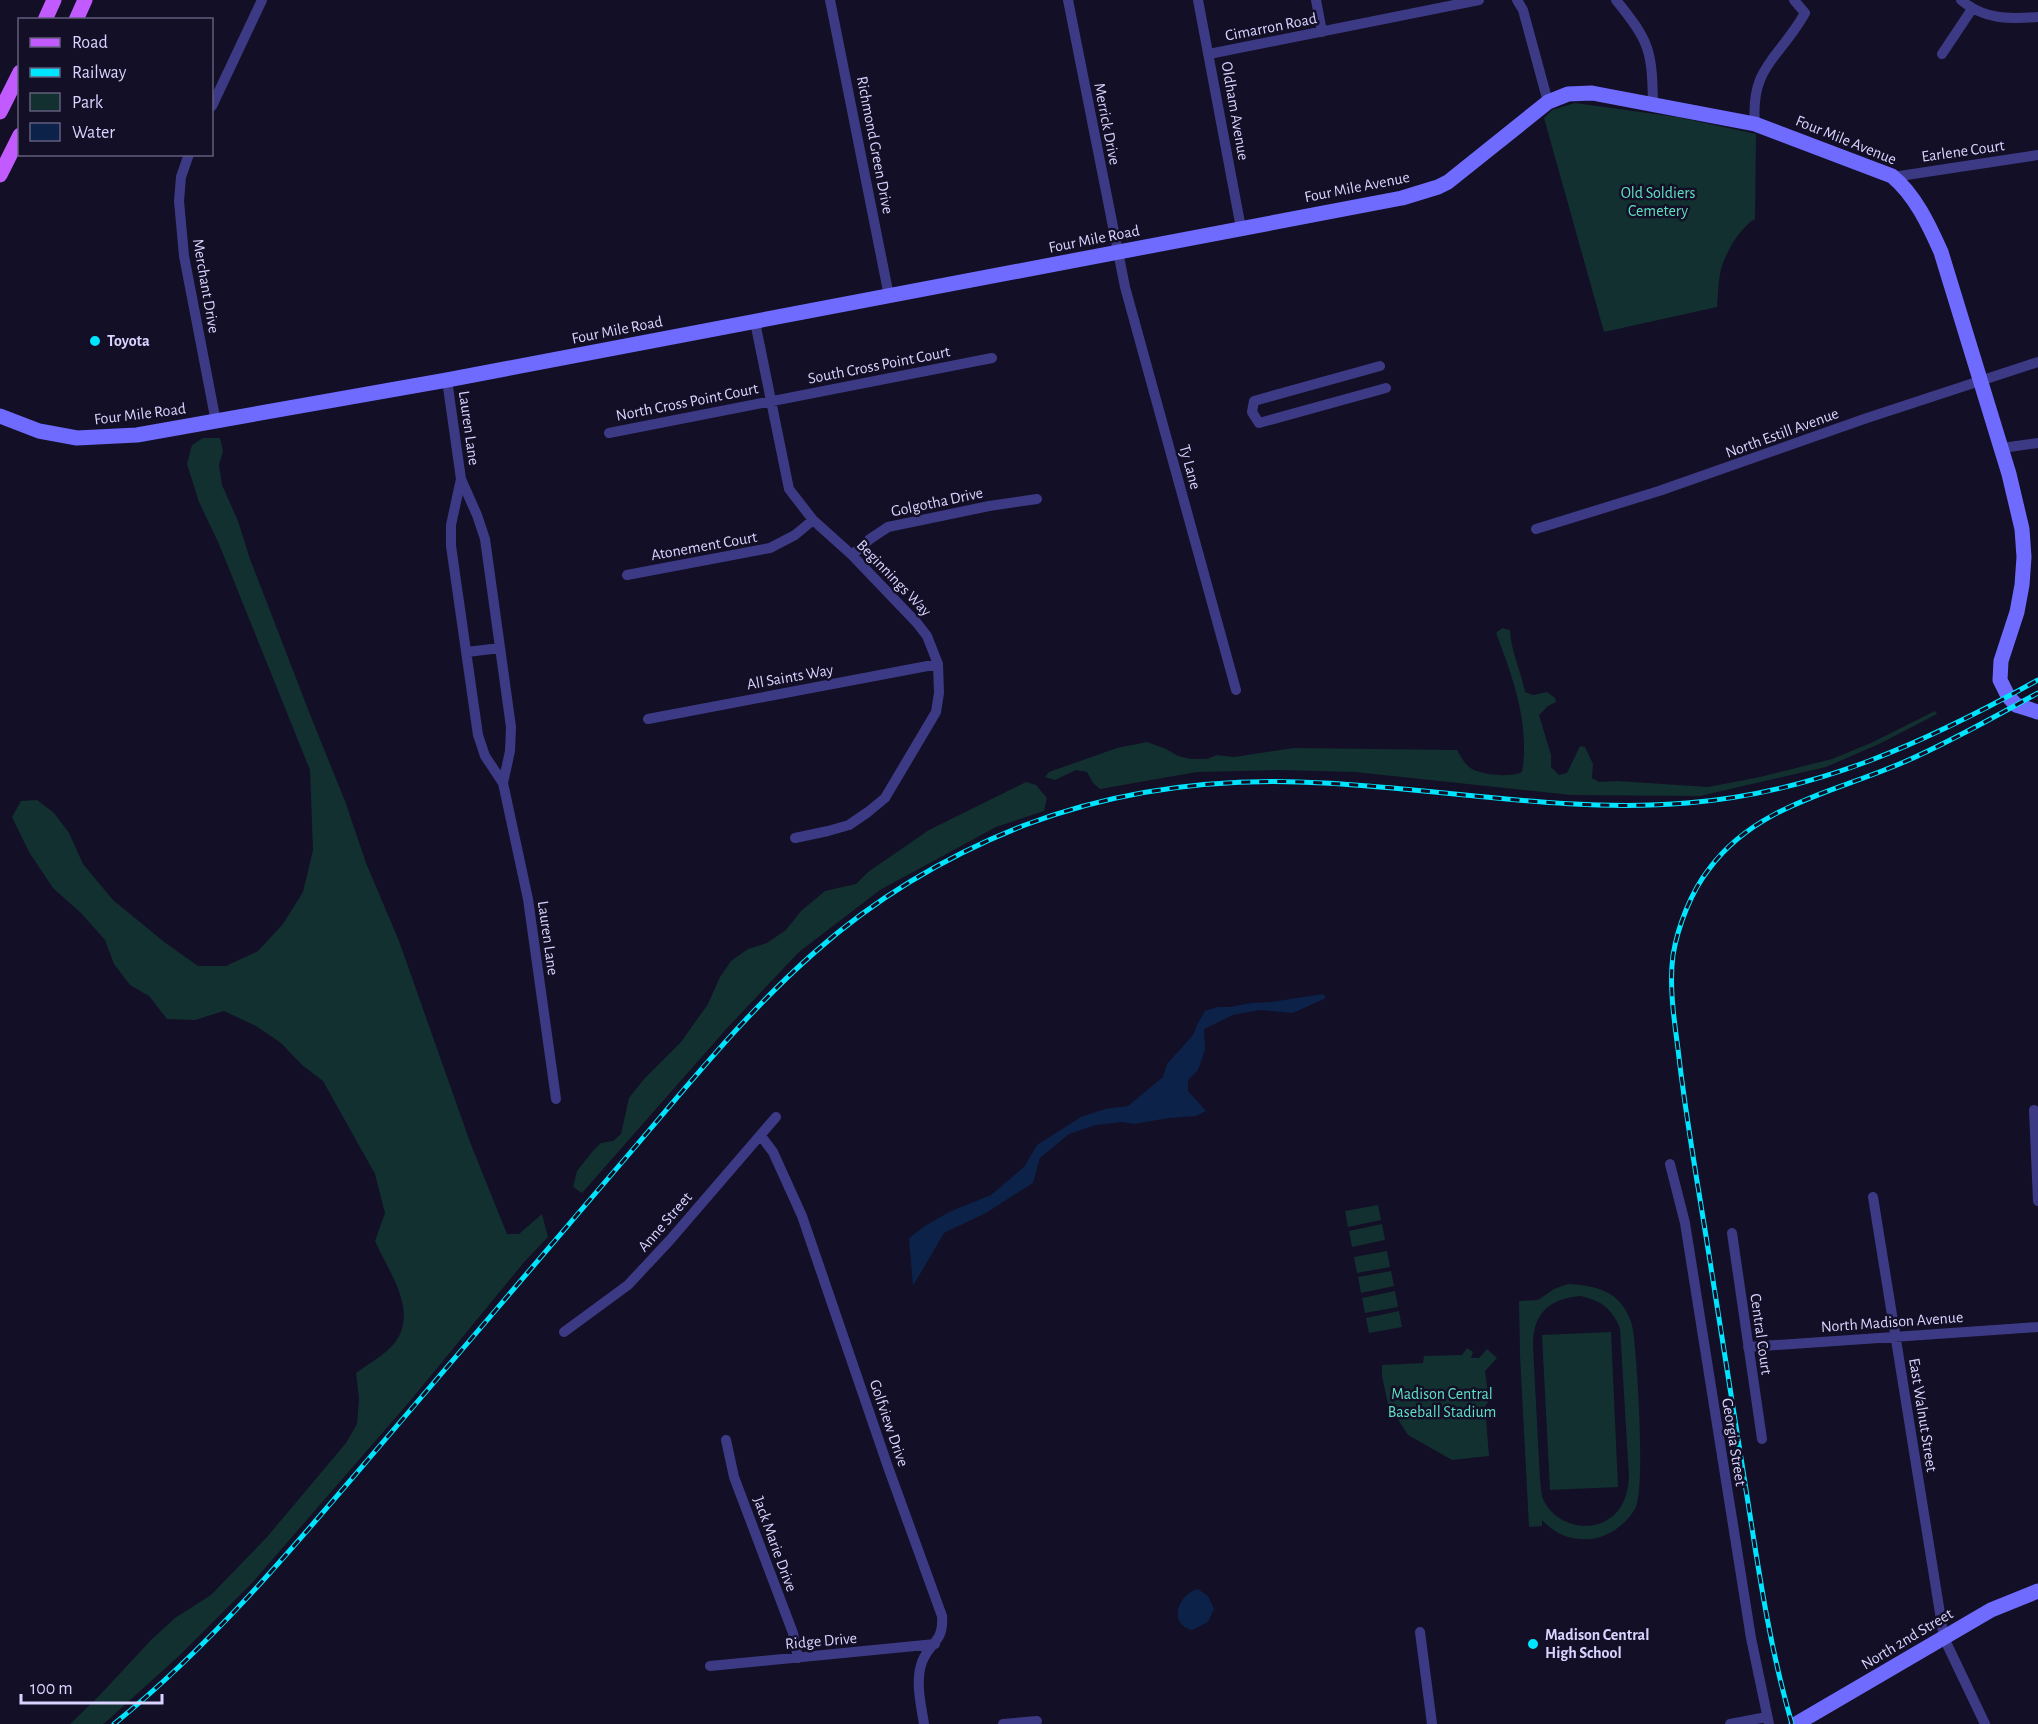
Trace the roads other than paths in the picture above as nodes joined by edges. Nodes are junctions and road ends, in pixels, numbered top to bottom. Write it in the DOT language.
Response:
graph roads {
  1 [pos="54,0"];
  2 [pos="85,0"];
  3 [pos="262,0"];
  4 [pos="830,0"];
  5 [pos="1068,0"];
  6 [pos="1198,0"];
  7 [pos="1316,0"];
  8 [pos="1479,0"];
  9 [pos="1517,0"];
  10 [pos="1616,0"];
  11 [pos="1794,0"];
  12 [pos="1961,0"];
  13 [pos="1435,4"];
  14 [pos="1972,9"];
  15 [pos="2038,16"];
  16 [pos="46,18"];
  17 [pos="77,18"];
  18 [pos="1322,32"];
  19 [pos="1209,54"];
  20 [pos="1942,54"];
  21 [pos="18,76"];
  22 [pos="1548,102"];
  23 [pos="213,104"];
  24 [pos="1653,104"];
  25 [pos="0,112"];
  26 [pos="1755,124"];
  27 [pos="18,139"];
  28 [pos="2038,155"];
  29 [pos="188,156"];
  30 [pos="0,175"];
  31 [pos="1893,177"];
  32 [pos="1241,228"];
  33 [pos="1118,253"];
  34 [pos="889,296"];
  35 [pos="755,322"];
  36 [pos="993,358"];
  37 [pos="2038,362"];
  38 [pos="1380,366"];
  39 [pos="447,380"];
  40 [pos="1982,381"];
  41 [pos="1386,388"];
  42 [pos="771,402"];
  43 [pos="0,416"];
  44 [pos="216,422"];
  45 [pos="609,433"];
  46 [pos="2038,443"];
  47 [pos="2002,448"];
  48 [pos="461,479"];
  49 [pos="1037,499"];
  50 [pos="813,520"];
  51 [pos="1536,529"];
  52 [pos="852,555"];
  53 [pos="627,575"];
  54 [pos="500,648"];
  55 [pos="467,652"];
  56 [pos="938,664"];
  57 [pos="1236,690"];
  58 [pos="2038,712"];
  59 [pos="648,719"];
  60 [pos="503,783"];
  61 [pos="795,838"];
  62 [pos="556,1099"];
  63 [pos="2034,1110"];
  64 [pos="776,1117"];
  65 [pos="761,1136"];
  66 [pos="1670,1164"];
  67 [pos="1874,1197"];
  68 [pos="2038,1201"];
  69 [pos="1732,1233"];
  70 [pos="2038,1327"];
  71 [pos="564,1332"];
  72 [pos="1896,1337"];
  73 [pos="1748,1347"];
  74 [pos="1762,1439"];
  75 [pos="726,1440"];
  76 [pos="2038,1591"];
  77 [pos="1420,1632"];
  78 [pos="1944,1638"];
  79 [pos="935,1644"];
  80 [pos="798,1658"];
  81 [pos="710,1666"];
  82 [pos="1037,1721"];
  83 [pos="1768,1721"];
  84 [pos="924,1724"];
  85 [pos="1003,1724"];
  86 [pos="1432,1724"];
  87 [pos="1730,1724"];
  88 [pos="1796,1724"];
  89 [pos="1985,1724"];
  1 -- 16 [label="main road"];
  2 -- 17 [label="main road"];
  3 -- 23 [label="street"];
  4 -- 34 [label="street, Richmond Green Drive"];
  5 -- 33 [label="street, Merrick Drive"];
  6 -- 19 [label="street, Oldham Avenue"];
  7 -- 18 [label="street"];
  8 -- 13 [label="street, Cimarron Road"];
  9 -- 22 [label="street"];
  10 -- 24 [label="street"];
  11 -- 26 [label="street"];
  12 -- 14 [label="street"];
  13 -- 18 [label="street, Cimarron Road"];
  14 -- 15 [label="street"];
  14 -- 20 [label="street"];
  18 -- 19 [label="street, Cimarron Road"];
  19 -- 32 [label="street, Oldham Avenue"];
  21 -- 25 [label="main road"];
  22 -- 24 [label="street, Four Mile Avenue"];
  22 -- 32 [label="street, Four Mile Avenue"];
  24 -- 26 [label="street, Four Mile Avenue"];
  26 -- 31 [label="street, Four Mile Avenue"];
  27 -- 30 [label="main road"];
  28 -- 31 [label="street, Earlene Court"];
  29 -- 44 [label="street, Merchant Drive"];
  31 -- 40 [label="street, Four Mile Avenue"];
  32 -- 33 [label="street, Four Mile Road"];
  33 -- 34 [label="street, Four Mile Road"];
  33 -- 57 [label="street, Ty Lane"];
  34 -- 35 [label="street, Four Mile Road"];
  35 -- 39 [label="street, Four Mile Road"];
  35 -- 42 [label="street, Beginnings Way"];
  36 -- 42 [label="street, South Cross Point Court"];
  37 -- 40 [label="street, North Estill Avenue"];
  38 -- 41 [label="street"];
  39 -- 44 [label="street, Four Mile Road"];
  39 -- 48 [label="street, Lauren Lane"];
  40 -- 47 [label="street, Four Mile Avenue"];
  40 -- 51 [label="street, North Estill Avenue"];
  42 -- 45 [label="street, North Cross Point Court"];
  42 -- 50 [label="street, Beginnings Way"];
  43 -- 44 [label="street, Four Mile Road"];
  46 -- 47 [label="street"];
  47 -- 58 [label="street, Four Mile Avenue"];
  48 -- 54 [label="street, Lauren Lane"];
  48 -- 55 [label="street, Lauren Lane"];
  49 -- 52 [label="street, Golgotha Drive"];
  50 -- 52 [label="street, Beginnings Way"];
  50 -- 53 [label="street, Atonement Court"];
  52 -- 56 [label="street, Beginnings Way"];
  54 -- 55 [label="street"];
  54 -- 60 [label="street, Lauren Lane"];
  55 -- 60 [label="street, Lauren Lane"];
  56 -- 59 [label="street, All Saints Way"];
  56 -- 61 [label="street, Beginnings Way"];
  60 -- 62 [label="street, Lauren Lane"];
  63 -- 68 [label="street"];
  64 -- 65 [label="street, Anne Street"];
  65 -- 71 [label="street, Anne Street"];
  65 -- 79 [label="street, Golfview Drive"];
  66 -- 83 [label="street, Georgia Street"];
  67 -- 72 [label="street, East Walnut Street"];
  69 -- 73 [label="street, Central Court"];
  70 -- 72 [label="street, North Madison Avenue"];
  72 -- 73 [label="street, North Madison Avenue"];
  72 -- 78 [label="street, East Walnut Street"];
  73 -- 74 [label="street, Central Court"];
  75 -- 80 [label="street, Jack Marie Drive"];
  76 -- 78 [label="street, North 2nd Street"];
  77 -- 86 [label="street"];
  78 -- 88 [label="street, North 2nd Street"];
  78 -- 89 [label="street, East Walnut Street"];
  79 -- 80 [label="street, Ridge Drive"];
  79 -- 84 [label="street, Golfview Drive"];
  80 -- 81 [label="street, Ridge Drive"];
  82 -- 85 [label="street"];
  83 -- 87 [label="street"];
}
